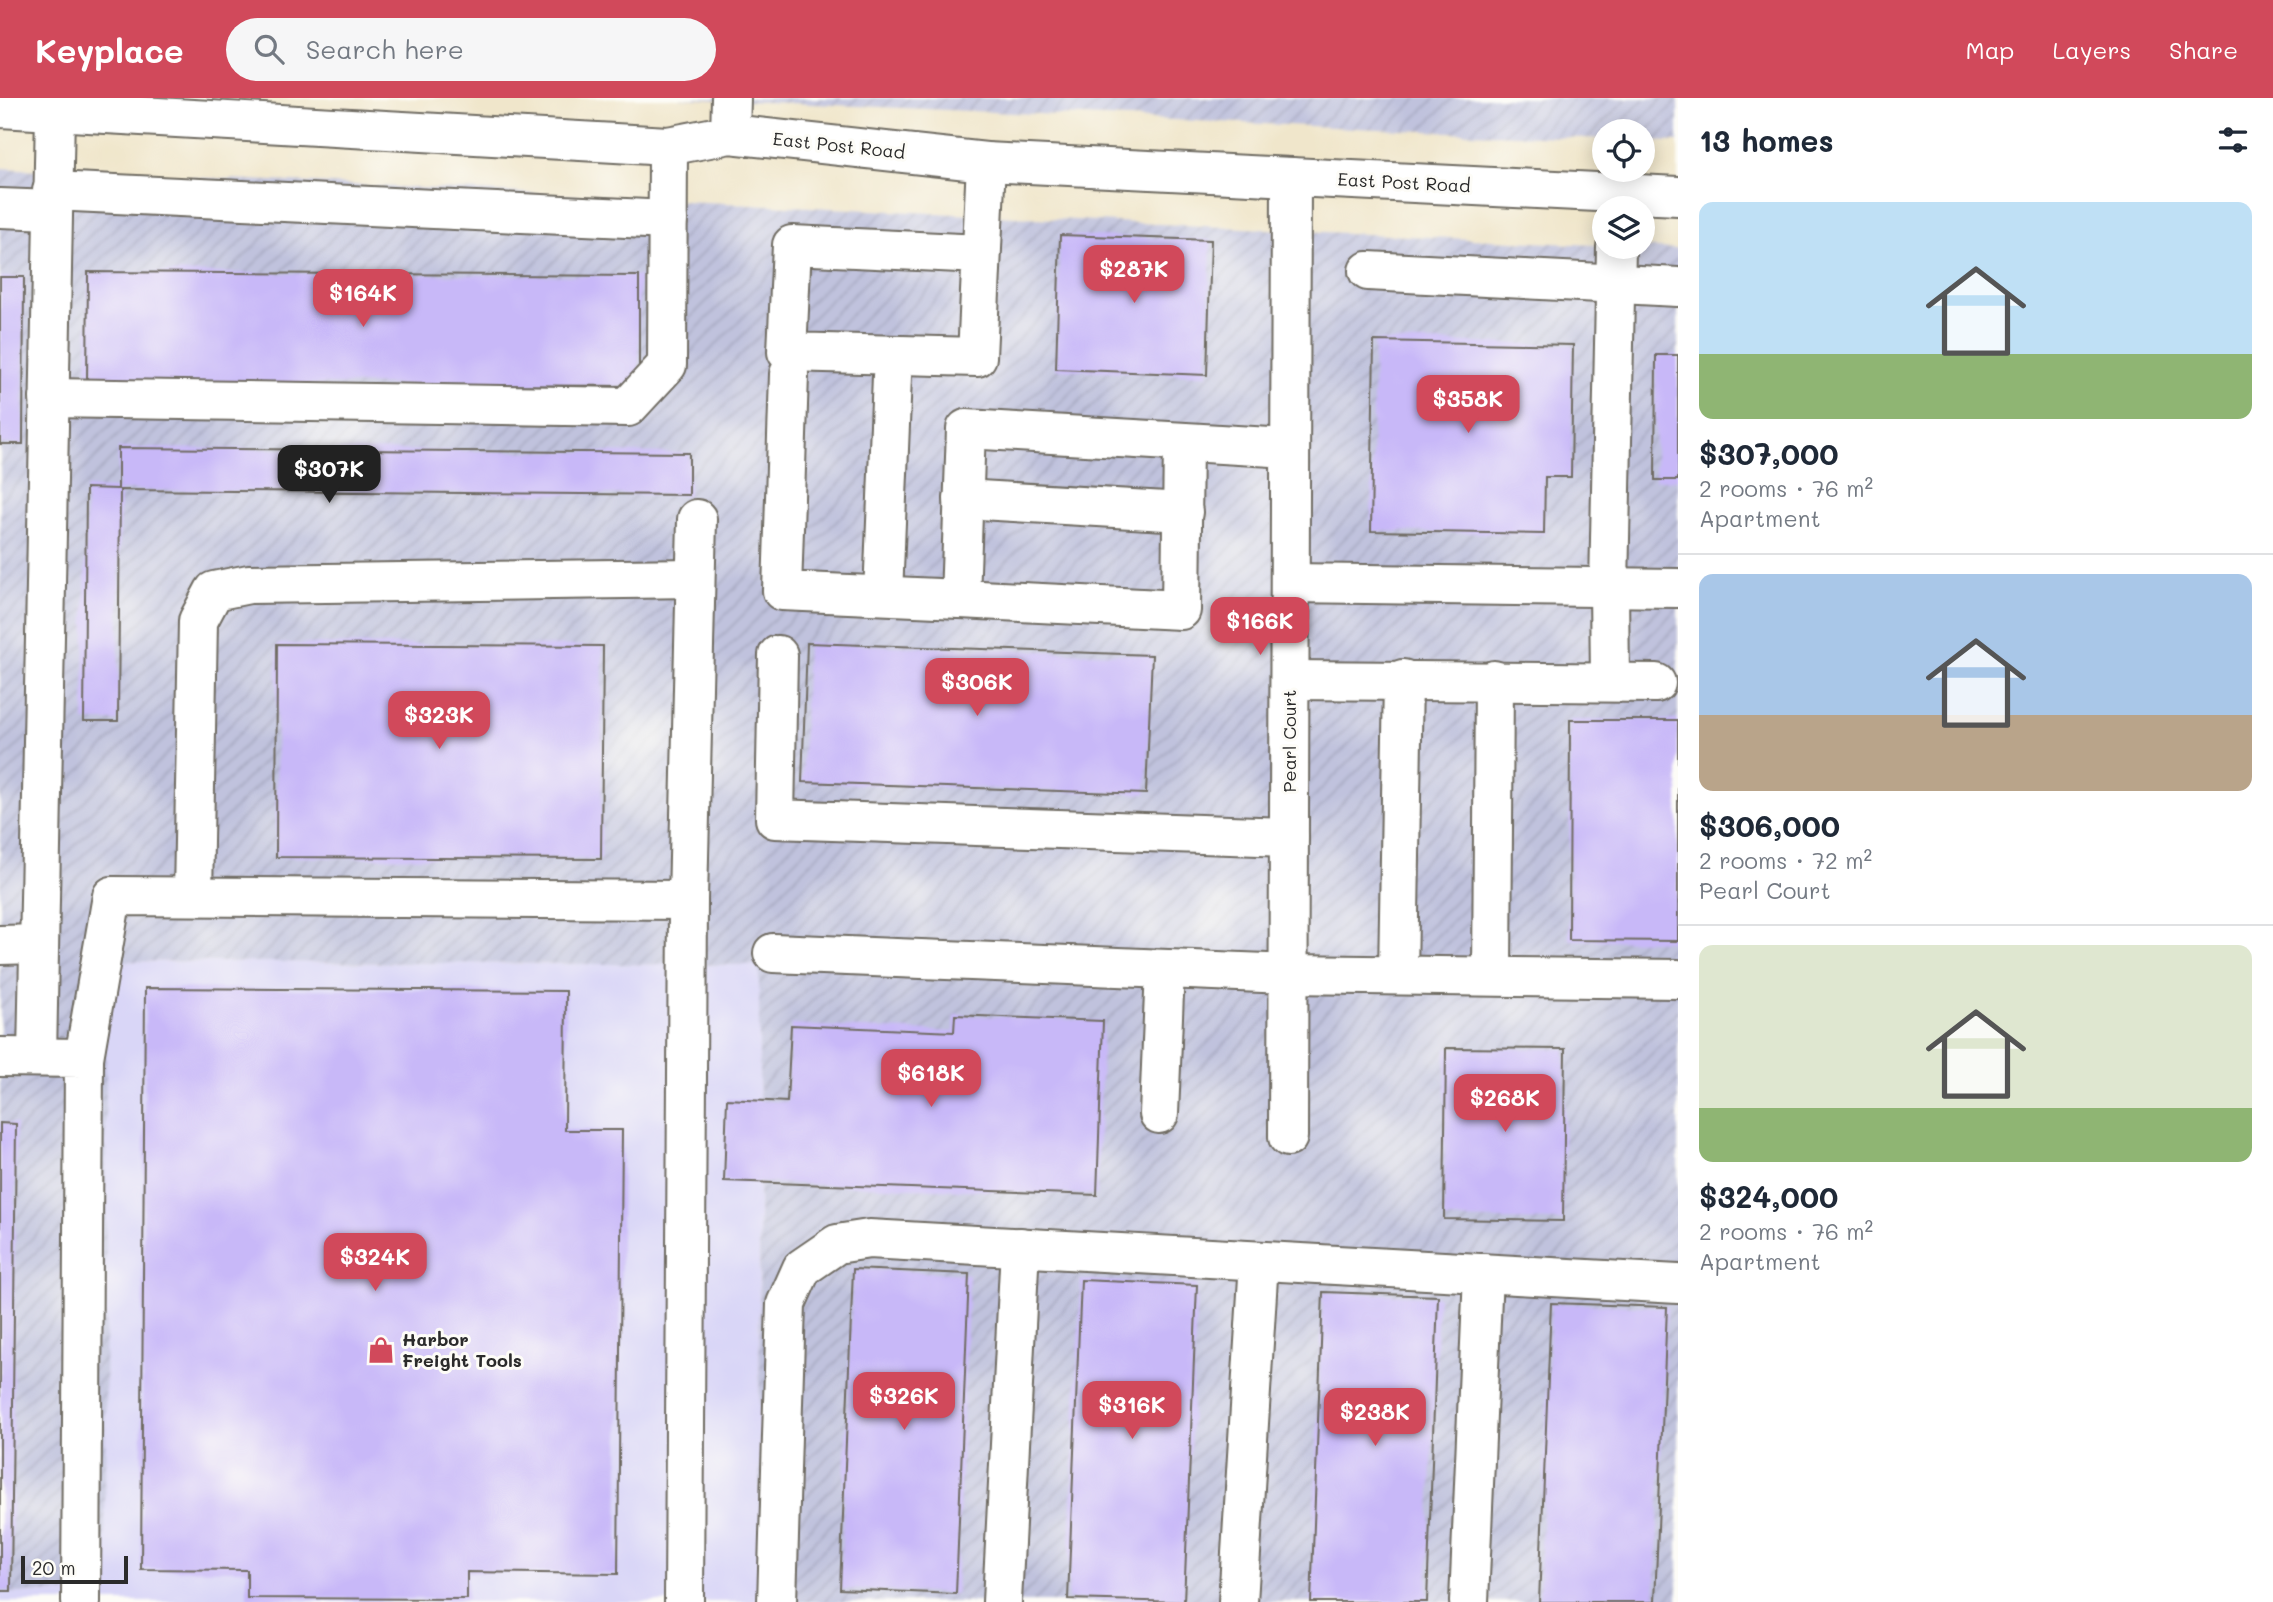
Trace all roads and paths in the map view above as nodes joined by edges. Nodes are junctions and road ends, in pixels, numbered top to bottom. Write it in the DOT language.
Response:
graph roads {
  1 [pos="0,108"];
  2 [pos="191,108"];
  3 [pos="55,111"];
  4 [pos="731,116"];
  5 [pos="668,146"];
  6 [pos="986,162"];
  7 [pos="1291,177"];
  8 [pos="1678,196"];
  9 [pos="1655,198"];
  10 [pos="1592,199"];
  11 [pos="52,201"];
  12 [pos="0,208"];
  13 [pos="668,220"];
  14 [pos="981,254"];
  15 [pos="1615,265"];
  16 [pos="1368,271"];
  17 [pos="1678,288"];
  18 [pos="789,374"];
  19 [pos="892,376"];
  20 [pos="49,398"];
  21 [pos="1183,442"];
  22 [pos="1290,448"];
  23 [pos="963,499"];
  24 [pos="1183,512"];
  25 [pos="696,519"];
  26 [pos="695,578"];
  27 [pos="1290,583"];
  28 [pos="1609,587"];
  29 [pos="1678,588"];
  30 [pos="883,595"];
  31 [pos="960,599"];
  32 [pos="778,656"];
  33 [pos="1403,679"];
  34 [pos="1290,680"];
  35 [pos="1494,680"];
  36 [pos="1610,682"];
  37 [pos="1656,682"];
  38 [pos="1289,837"];
  39 [pos="193,896"];
  40 [pos="688,900"];
  41 [pos="39,944"];
  42 [pos="0,945"];
  43 [pos="773,953"];
  44 [pos="1165,969"];
  45 [pos="1289,974"];
  46 [pos="1398,975"];
  47 [pos="1492,976"];
  48 [pos="1678,979"];
  49 [pos="19,1057"];
  50 [pos="84,1058"];
  51 [pos="1159,1114"];
  52 [pos="1288,1137"];
  53 [pos="1020,1247"];
  54 [pos="1259,1261"];
  55 [pos="1483,1273"];
  56 [pos="1678,1284"];
  57 [pos="81,1602"];
  58 [pos="684,1602"];
  59 [pos="777,1602"];
  60 [pos="1002,1602"];
  61 [pos="1238,1602"];
  62 [pos="1469,1602"];
  1 -- 3 [label="street, East Post Road"];
  2 -- 3 [label="street, East Post Road"];
  2 -- 5 [label="street, East Post Road"];
  3 -- 11 [label="street"];
  4 -- 5 [label="street, East Post Road"];
  4 -- 6 [label="street, East Post Road"];
  5 -- 13 [label="street"];
  6 -- 7 [label="street, East Post Road"];
  6 -- 14 [label="street"];
  7 -- 10 [label="street, East Post Road"];
  7 -- 22 [label="street, Pearl Court"];
  8 -- 9 [label="street, East Post Road"];
  11 -- 12 [label="street"];
  11 -- 13 [label="street"];
  11 -- 20 [label="street"];
  13 -- 20 [label="street"];
  14 -- 14 [label="street"];
  15 -- 16 [label="street"];
  15 -- 17 [label="street"];
  15 -- 28 [label="street"];
  18 -- 30 [label="street"];
  19 -- 30 [label="street"];
  20 -- 41 [label="street"];
  21 -- 22 [label="street"];
  21 -- 23 [label="street"];
  21 -- 24 [label="street"];
  22 -- 27 [label="street, Pearl Court"];
  23 -- 24 [label="street"];
  23 -- 31 [label="street"];
  24 -- 31 [label="street"];
  25 -- 26 [label="street"];
  26 -- 39 [label="street"];
  26 -- 40 [label="street"];
  27 -- 28 [label="street"];
  27 -- 34 [label="street, Pearl Court"];
  28 -- 29 [label="street"];
  28 -- 36 [label="street"];
  30 -- 31 [label="street"];
  32 -- 38 [label="street"];
  33 -- 34 [label="street"];
  33 -- 35 [label="street"];
  33 -- 46 [label="street"];
  34 -- 38 [label="street, Pearl Court"];
  35 -- 36 [label="street"];
  35 -- 47 [label="street"];
  36 -- 37 [label="street"];
  38 -- 45 [label="street, Pearl Court"];
  39 -- 40 [label="street"];
  39 -- 50 [label="street"];
  40 -- 58 [label="street"];
  41 -- 42 [label="street"];
  41 -- 49 [label="street"];
  43 -- 44 [label="street"];
  44 -- 45 [label="street"];
  44 -- 51 [label="street"];
  45 -- 46 [label="street"];
  45 -- 52 [label="street, Pearl Court"];
  46 -- 47 [label="street"];
  47 -- 48 [label="street"];
  49 -- 50 [label="street"];
  50 -- 57 [label="street"];
  53 -- 54 [label="street"];
  53 -- 59 [label="street"];
  53 -- 60 [label="street"];
  54 -- 55 [label="street"];
  54 -- 61 [label="street"];
  55 -- 56 [label="street"];
  55 -- 62 [label="street"];
}
